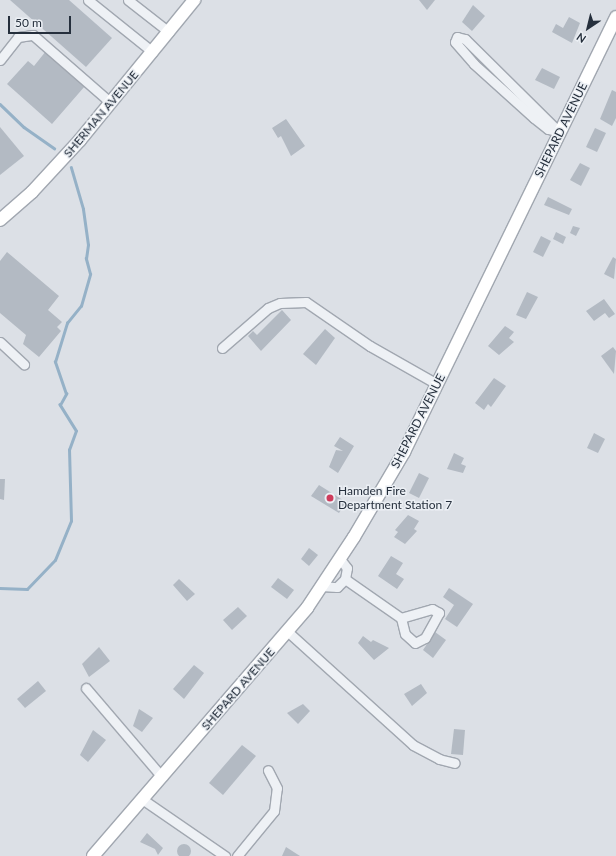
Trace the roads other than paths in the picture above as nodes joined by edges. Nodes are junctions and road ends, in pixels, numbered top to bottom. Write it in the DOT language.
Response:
graph roads {
  1 [pos="88,0"];
  2 [pos="128,0"];
  3 [pos="194,0"];
  4 [pos="616,17"];
  5 [pos="169,32"];
  6 [pos="153,52"];
  7 [pos="0,60"];
  8 [pos="112,103"];
  9 [pos="558,131"];
  10 [pos="0,220"];
  11 [pos="0,342"];
  12 [pos="222,348"];
  13 [pos="24,364"];
  14 [pos="437,384"];
  15 [pos="340,559"];
  16 [pos="345,579"];
  17 [pos="321,586"];
  18 [pos="401,618"];
  19 [pos="287,631"];
  20 [pos="86,688"];
  21 [pos="455,763"];
  22 [pos="268,770"];
  23 [pos="162,777"];
  24 [pos="142,799"];
  25 [pos="93,856"];
  26 [pos="225,856"];
  27 [pos="237,856"];
  1 -- 6 [label="street"];
  2 -- 5 [label="street"];
  3 -- 5 [label="main road, SHERMAN AVENUE"];
  4 -- 9 [label="main road, SHEPARD AVENUE"];
  5 -- 6 [label="main road, SHERMAN AVENUE"];
  6 -- 8 [label="main road, SHERMAN AVENUE"];
  7 -- 8 [label="street"];
  8 -- 10 [label="main road, SHERMAN AVENUE"];
  9 -- 9 [label="street"];
  9 -- 14 [label="main road, SHEPARD AVENUE"];
  11 -- 13 [label="street"];
  12 -- 14 [label="street"];
  14 -- 15 [label="main road, SHEPARD AVENUE"];
  15 -- 16 [label="street"];
  15 -- 17 [label="main road, SHEPARD AVENUE"];
  16 -- 17 [label="street"];
  16 -- 18 [label="street"];
  17 -- 19 [label="main road, SHEPARD AVENUE"];
  19 -- 21 [label="street"];
  19 -- 23 [label="main road, SHEPARD AVENUE"];
  20 -- 23 [label="street"];
  22 -- 27 [label="street"];
  23 -- 24 [label="main road, SHEPARD AVENUE"];
  24 -- 25 [label="main road, SHEPARD AVENUE"];
  24 -- 26 [label="street"];
}
